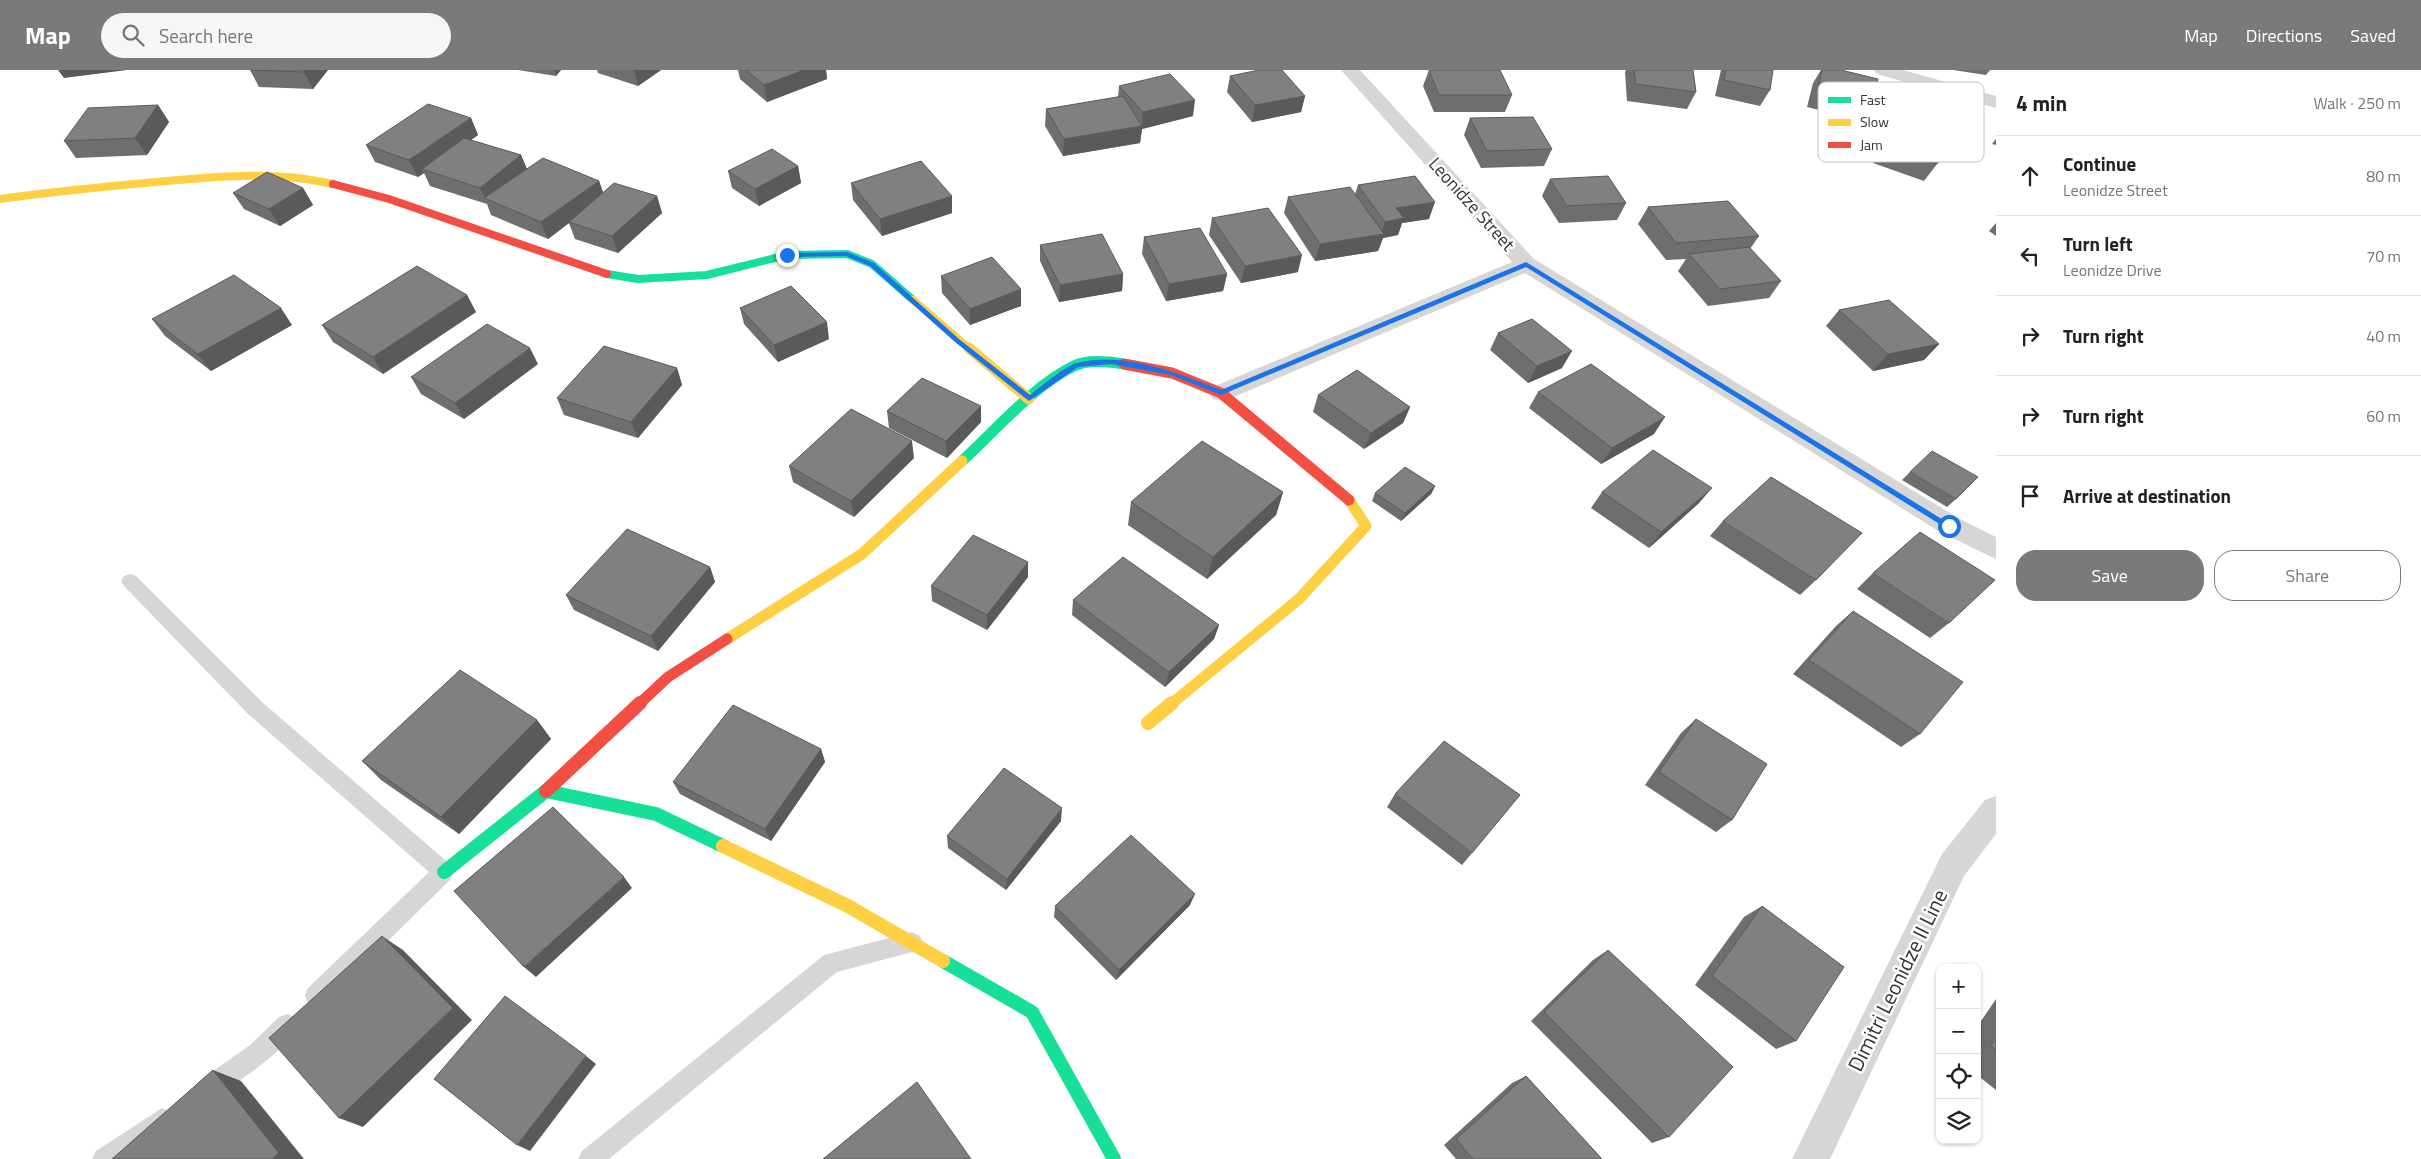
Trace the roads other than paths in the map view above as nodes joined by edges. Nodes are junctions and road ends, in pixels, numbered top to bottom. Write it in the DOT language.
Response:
graph roads {
  1 [pos="1350,70"];
  2 [pos="1882,70"];
  3 [pos="1925,82"];
  4 [pos="0,199"];
  5 [pos="1526,264"];
  6 [pos="1221,393"];
  7 [pos="1029,399"];
  8 [pos="1996,549"];
  9 [pos="130,580"];
  10 [pos="1148,723"];
  11 [pos="546,791"];
  12 [pos="1996,810"];
  13 [pos="444,872"];
  14 [pos="915,943"];
  15 [pos="104,1159"];
  16 [pos="590,1159"];
  17 [pos="1114,1159"];
  18 [pos="1812,1159"];
  1 -- 5 [label="street, Leonidze Street"];
  2 -- 3 [label="street"];
  4 -- 7 [label="street"];
  5 -- 6 [label="street"];
  5 -- 8 [label="street, Leonidze Street"];
  6 -- 7 [label="street"];
  6 -- 10 [label="street"];
  7 -- 11 [label="street"];
  9 -- 13 [label="lane"];
  11 -- 13 [label="street"];
  11 -- 14 [label="street"];
  12 -- 18 [label="street, Dimitri Leonidze II Line"];
  13 -- 15 [label="lane"];
  14 -- 16 [label="lane"];
  14 -- 17 [label="street"];
}
